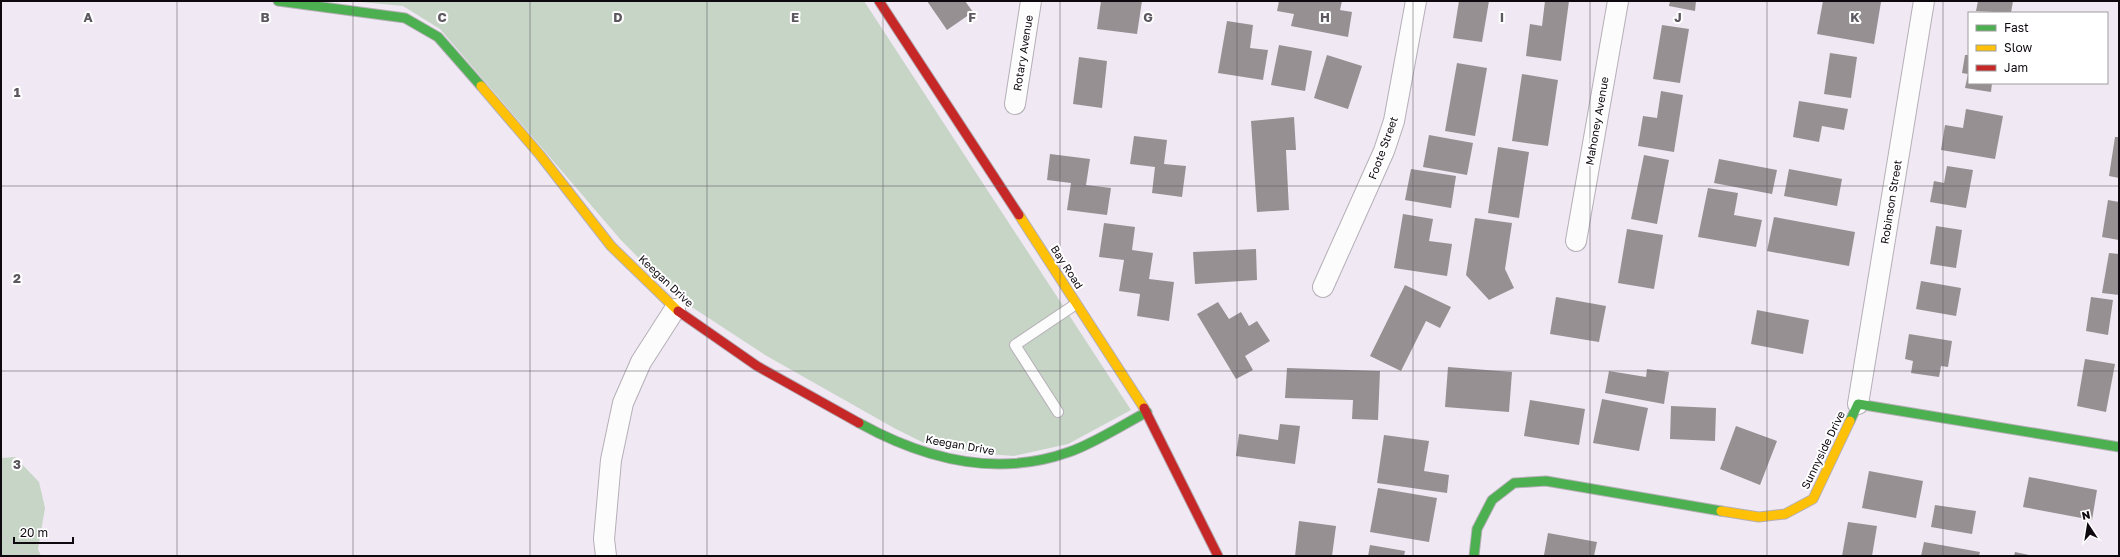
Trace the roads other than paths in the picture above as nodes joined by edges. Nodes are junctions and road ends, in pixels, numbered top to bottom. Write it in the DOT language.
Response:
graph roads {
  1 [pos="278,1"];
  2 [pos="879,1"];
  3 [pos="1031,1"];
  4 [pos="1416,1"];
  5 [pos="1618,1"];
  6 [pos="1924,1"];
  7 [pos="1015,104"];
  8 [pos="1576,241"];
  9 [pos="1323,287"];
  10 [pos="1076,304"];
  11 [pos="675,309"];
  12 [pos="1858,404"];
  13 [pos="1058,412"];
  14 [pos="1147,412"];
  15 [pos="2119,447"];
  16 [pos="606,556"];
  17 [pos="1218,556"];
  18 [pos="1474,556"];
  1 -- 11 [label="street, Keegan Drive"];
  2 -- 10 [label="street, Bay Road"];
  3 -- 7 [label="street, Rotary Avenue"];
  4 -- 9 [label="street, Foote Street"];
  5 -- 8 [label="street, Mahoney Avenue"];
  6 -- 12 [label="street, Robinson Street"];
  10 -- 13 [label="lane"];
  10 -- 14 [label="street, Bay Road"];
  11 -- 14 [label="street, Keegan Drive"];
  11 -- 16 [label="street"];
  12 -- 15 [label="street, Sunnyside Drive"];
  12 -- 18 [label="street, Sunnyside Drive"];
  14 -- 17 [label="street, Bay Road"];
}
